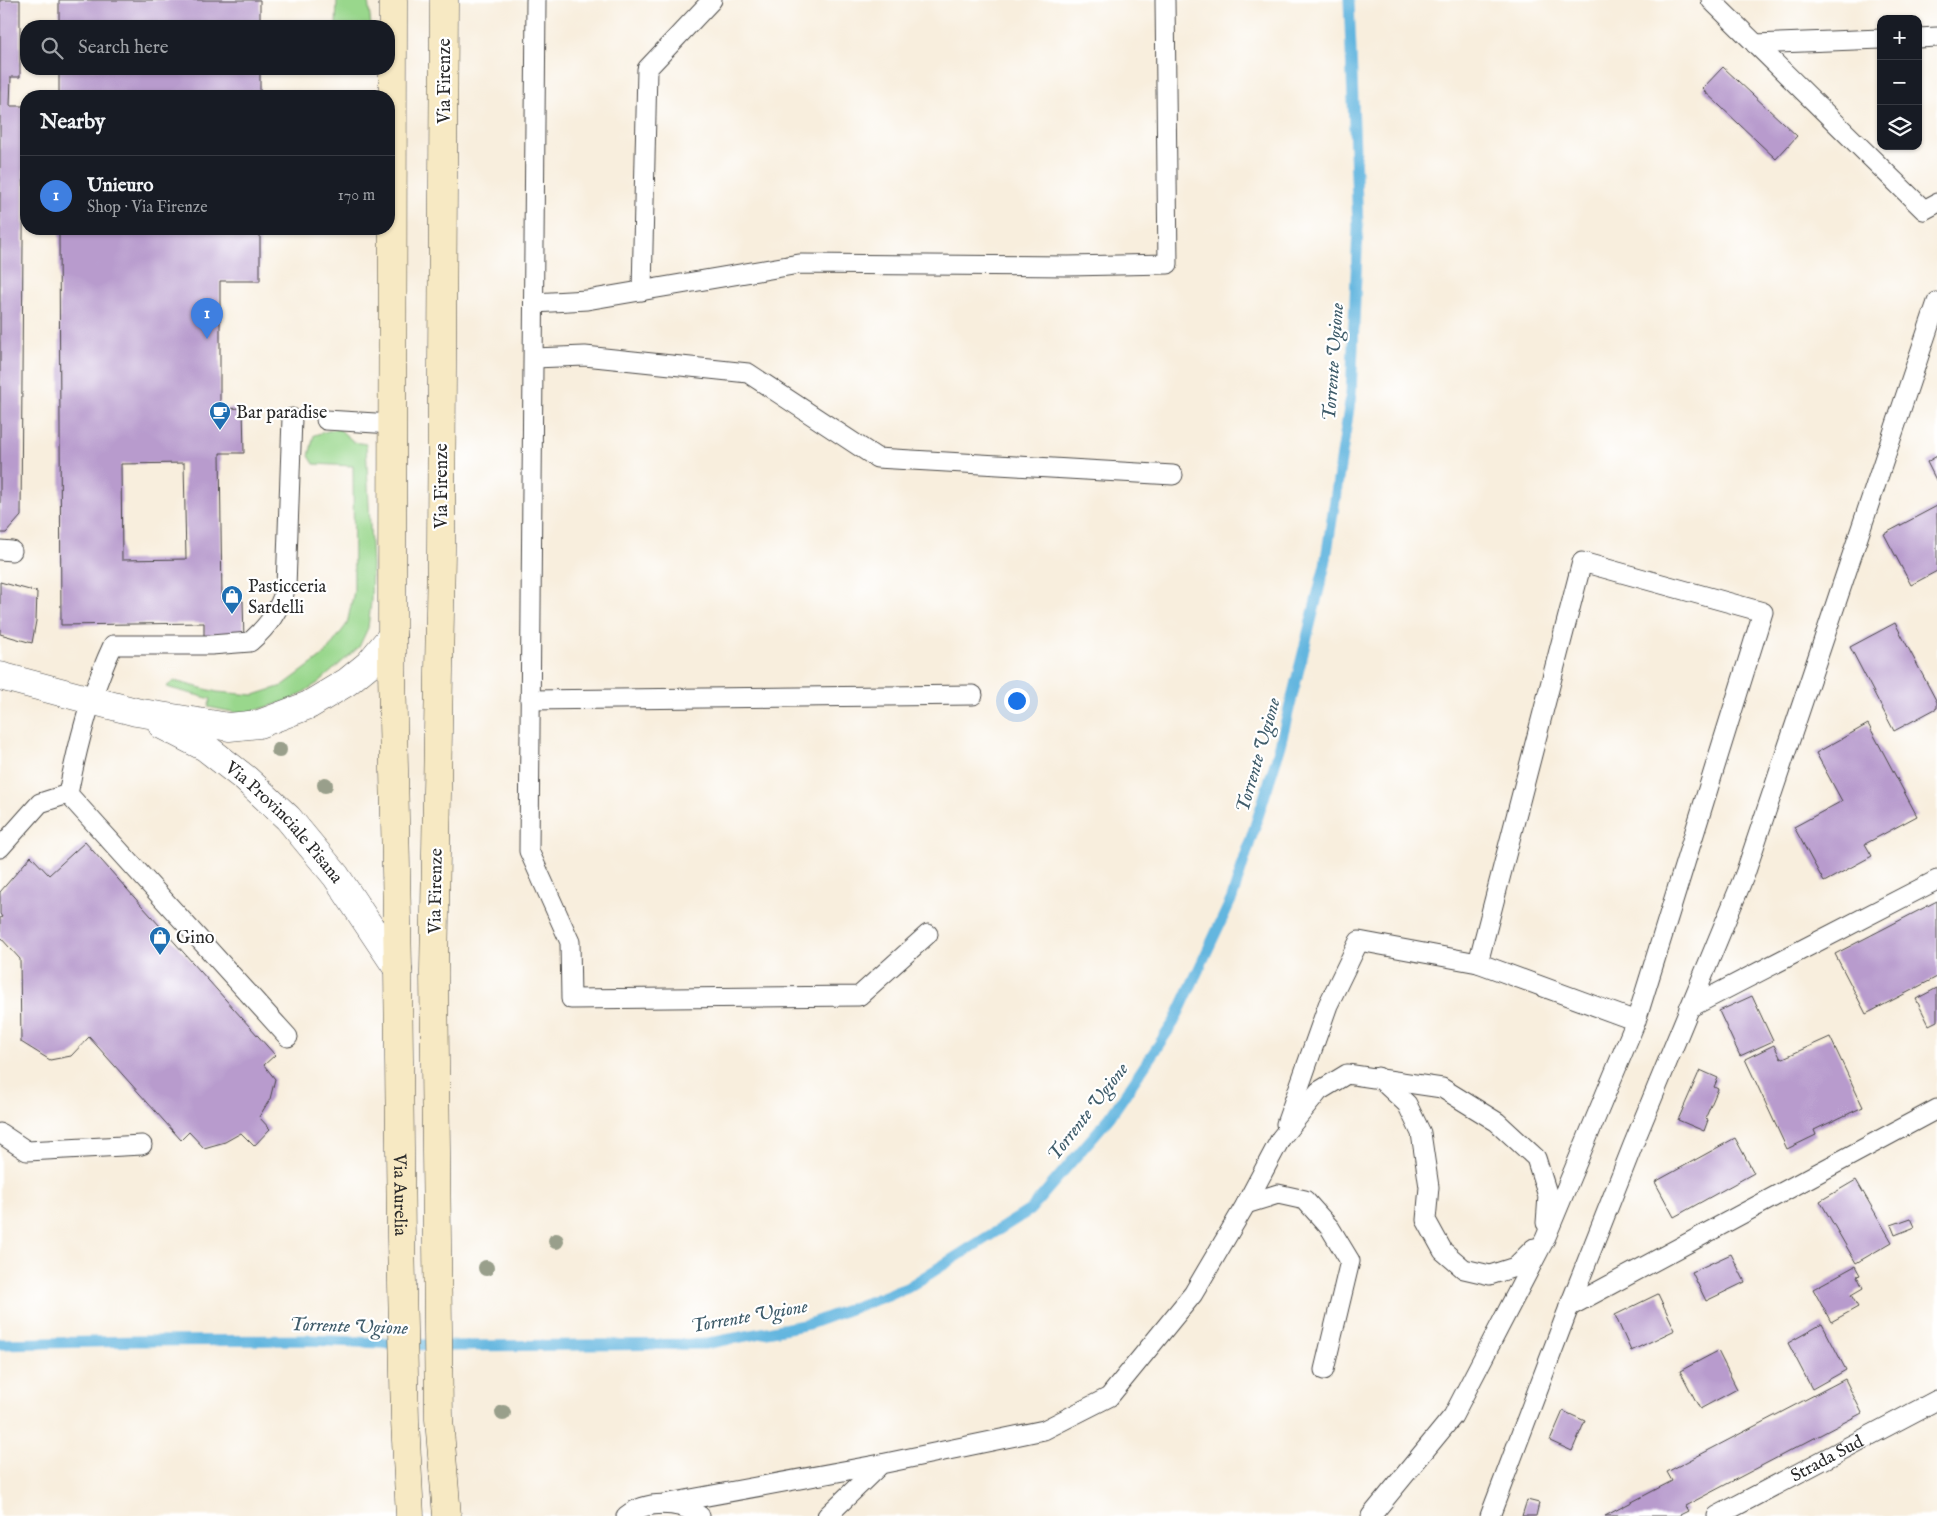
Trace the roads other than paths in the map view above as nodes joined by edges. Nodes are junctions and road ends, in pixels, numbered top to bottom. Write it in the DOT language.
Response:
graph roads {
  1 [pos="393,0"];
  2 [pos="444,0"];
  3 [pos="536,0"];
  4 [pos="712,0"];
  5 [pos="1164,0"];
  6 [pos="1711,0"];
  7 [pos="393,20"];
  8 [pos="1937,37"];
  9 [pos="1922,38"];
  10 [pos="1877,39"];
  11 [pos="1755,44"];
  12 [pos="393,75"];
  13 [pos="393,90"];
  14 [pos="1937,203"];
  15 [pos="394,235"];
  16 [pos="642,291"];
  17 [pos="534,303"];
  18 [pos="1936,304"];
  19 [pos="534,358"];
  20 [pos="292,418"];
  21 [pos="326,420"];
  22 [pos="392,424"];
  23 [pos="1173,475"];
  24 [pos="392,636"];
  25 [pos="0,676"];
  26 [pos="973,695"];
  27 [pos="90,700"];
  28 [pos="530,700"];
  29 [pos="136,712"];
  30 [pos="68,794"];
  31 [pos="0,848"];
  32 [pos="1937,880"];
  33 [pos="928,934"];
  34 [pos="1478,962"];
  35 [pos="398,969"];
  36 [pos="434,973"];
  37 [pos="1689,1008"];
  38 [pos="1636,1021"];
  39 [pos="288,1037"];
  40 [pos="1378,1077"];
  41 [pos="1937,1109"];
  42 [pos="0,1134"];
  43 [pos="1281,1138"];
  44 [pos="142,1145"];
  45 [pos="1246,1204"];
  46 [pos="1545,1239"];
  47 [pos="1568,1307"];
  48 [pos="1324,1370"];
  49 [pos="1937,1400"];
  50 [pos="881,1464"];
  51 [pos="664,1504"];
  52 [pos="410,1516"];
  53 [pos="447,1516"];
  54 [pos="626,1516"];
  55 [pos="700,1516"];
  56 [pos="826,1516"];
  57 [pos="1371,1516"];
  58 [pos="1490,1516"];
  59 [pos="1717,1516"];
  1 -- 7 [label="main road, Via Firenze"];
  2 -- 36 [label="main road, Via Firenze"];
  3 -- 17 [label="lane"];
  4 -- 16 [label="lane"];
  5 -- 16 [label="lane"];
  6 -- 11 [label="lane"];
  8 -- 9 [label="lane"];
  10 -- 11 [label="lane"];
  11 -- 14 [label="lane"];
  12 -- 13 [label="main road, Via Firenze"];
  15 -- 22 [label="main road, Via Firenze"];
  16 -- 17 [label="lane"];
  17 -- 19 [label="lane"];
  18 -- 37 [label="lane"];
  19 -- 23 [label="lane"];
  19 -- 28 [label="lane"];
  20 -- 27 [label="lane"];
  21 -- 22 [label="lane"];
  22 -- 24 [label="main road, Via Firenze"];
  24 -- 29 [label="street, Via Provinciale Pisana"];
  24 -- 35 [label="main road, Via Firenze"];
  25 -- 27 [label="street, Via Provinciale Pisana"];
  26 -- 28 [label="lane"];
  27 -- 29 [label="street, Via Provinciale Pisana"];
  27 -- 30 [label="lane"];
  28 -- 33 [label="lane"];
  29 -- 35 [label="street, Via Provinciale Pisana"];
  30 -- 31 [label="lane"];
  30 -- 39 [label="lane"];
  32 -- 37 [label="lane"];
  34 -- 38 [label="lane"];
  34 -- 38 [label="lane"];
  34 -- 43 [label="lane"];
  35 -- 52 [label="main road, Via Aurelia"];
  36 -- 53 [label="main road, Via Aurelia"];
  37 -- 47 [label="lane"];
  38 -- 46 [label="lane"];
  40 -- 43 [label="lane"];
  40 -- 46 [label="lane"];
  40 -- 46 [label="lane"];
  41 -- 47 [label="lane"];
  42 -- 44 [label="lane"];
  43 -- 45 [label="lane"];
  45 -- 48 [label="lane"];
  45 -- 50 [label="lane"];
  46 -- 57 [label="lane"];
  47 -- 58 [label="lane"];
  49 -- 59 [label="lane, Strada Sud"];
  50 -- 51 [label="lane"];
  50 -- 56 [label="lane"];
  51 -- 54 [label="lane"];
  51 -- 55 [label="lane"];
}
